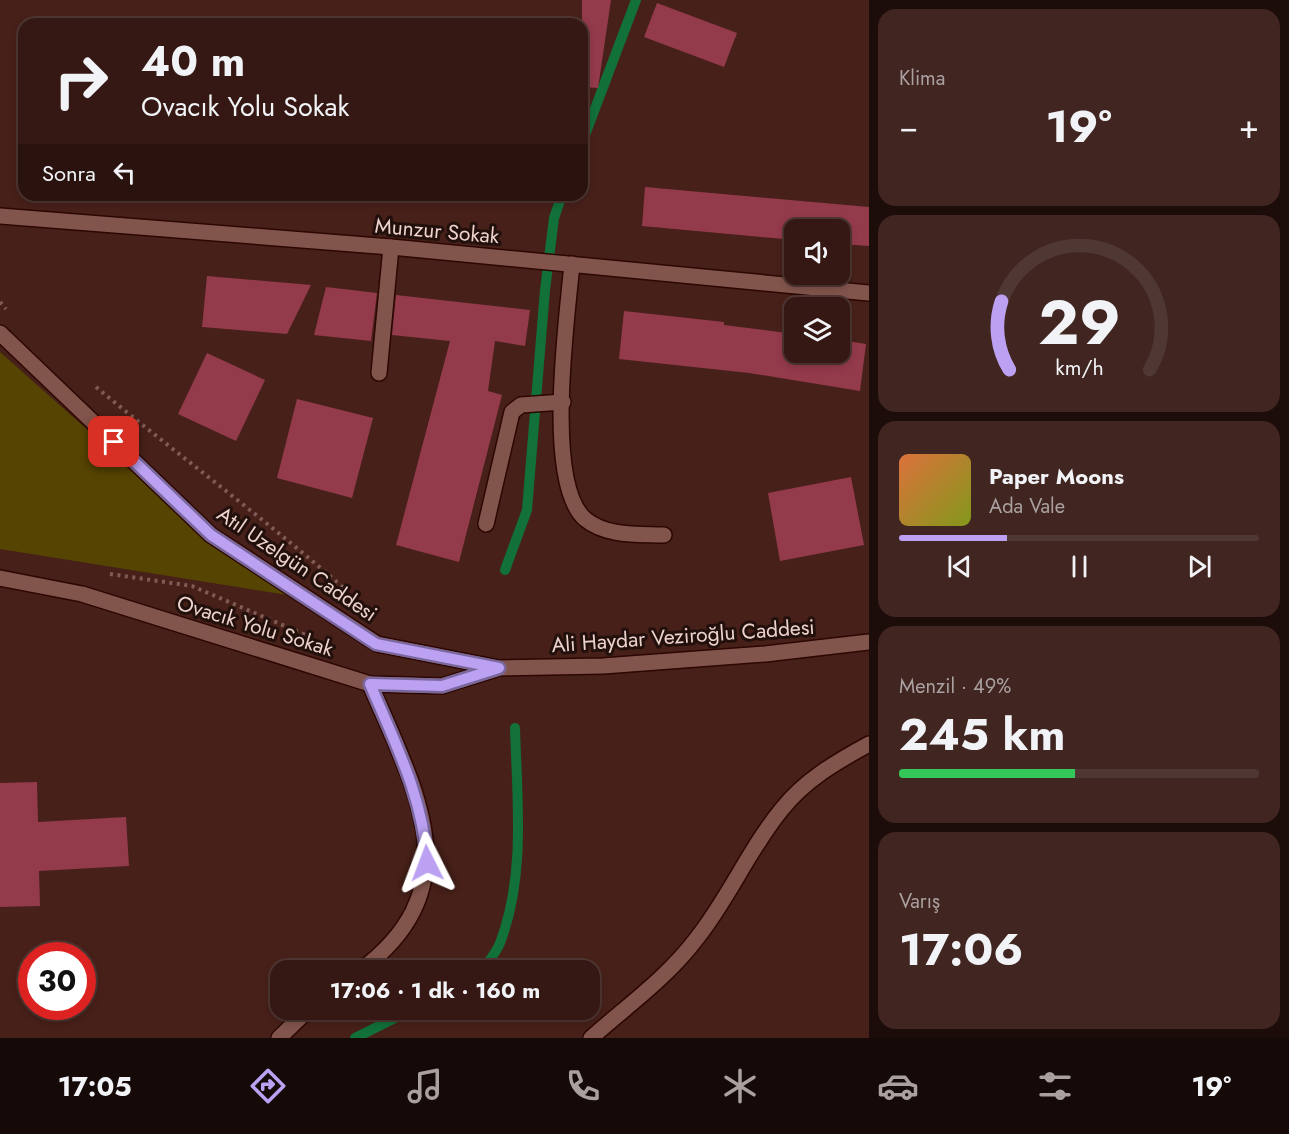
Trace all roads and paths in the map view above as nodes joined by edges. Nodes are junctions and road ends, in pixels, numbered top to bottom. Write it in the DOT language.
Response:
graph roads {
  1 [pos="0,216"];
  2 [pos="391,247"];
  3 [pos="572,264"];
  4 [pos="869,292"];
  5 [pos="0,302"];
  6 [pos="11,315"];
  7 [pos="0,333"];
  8 [pos="379,373"];
  9 [pos="92,383"];
  10 [pos="563,402"];
  11 [pos="486,524"];
  12 [pos="664,535"];
  13 [pos="99,573"];
  14 [pos="0,578"];
  15 [pos="351,595"];
  16 [pos="312,638"];
  17 [pos="869,642"];
  18 [pos="499,668"];
  19 [pos="370,684"];
  20 [pos="869,744"];
  21 [pos="374,960"];
  22 [pos="298,1020"];
  23 [pos="279,1038"];
  24 [pos="591,1038"];
  1 -- 2 [label="street, Munzur Sokak"];
  2 -- 3 [label="street, Munzur Sokak"];
  2 -- 8 [label="street"];
  3 -- 4 [label="street, Munzur Sokak"];
  3 -- 10 [label="street"];
  5 -- 6 [label="path"];
  7 -- 18 [label="street, Atıl Uzelgün Caddesi"];
  9 -- 15 [label="path"];
  10 -- 11 [label="street"];
  10 -- 12 [label="street"];
  13 -- 16 [label="path"];
  14 -- 19 [label="street, Ovacık Yolu Sokak"];
  17 -- 18 [label="street, Ali Haydar Veziroğlu Caddesi"];
  18 -- 19 [label="street, Ovacık Yolu Sokak"];
  19 -- 21 [label="street"];
  20 -- 24 [label="street"];
  22 -- 23 [label="street"];
}
